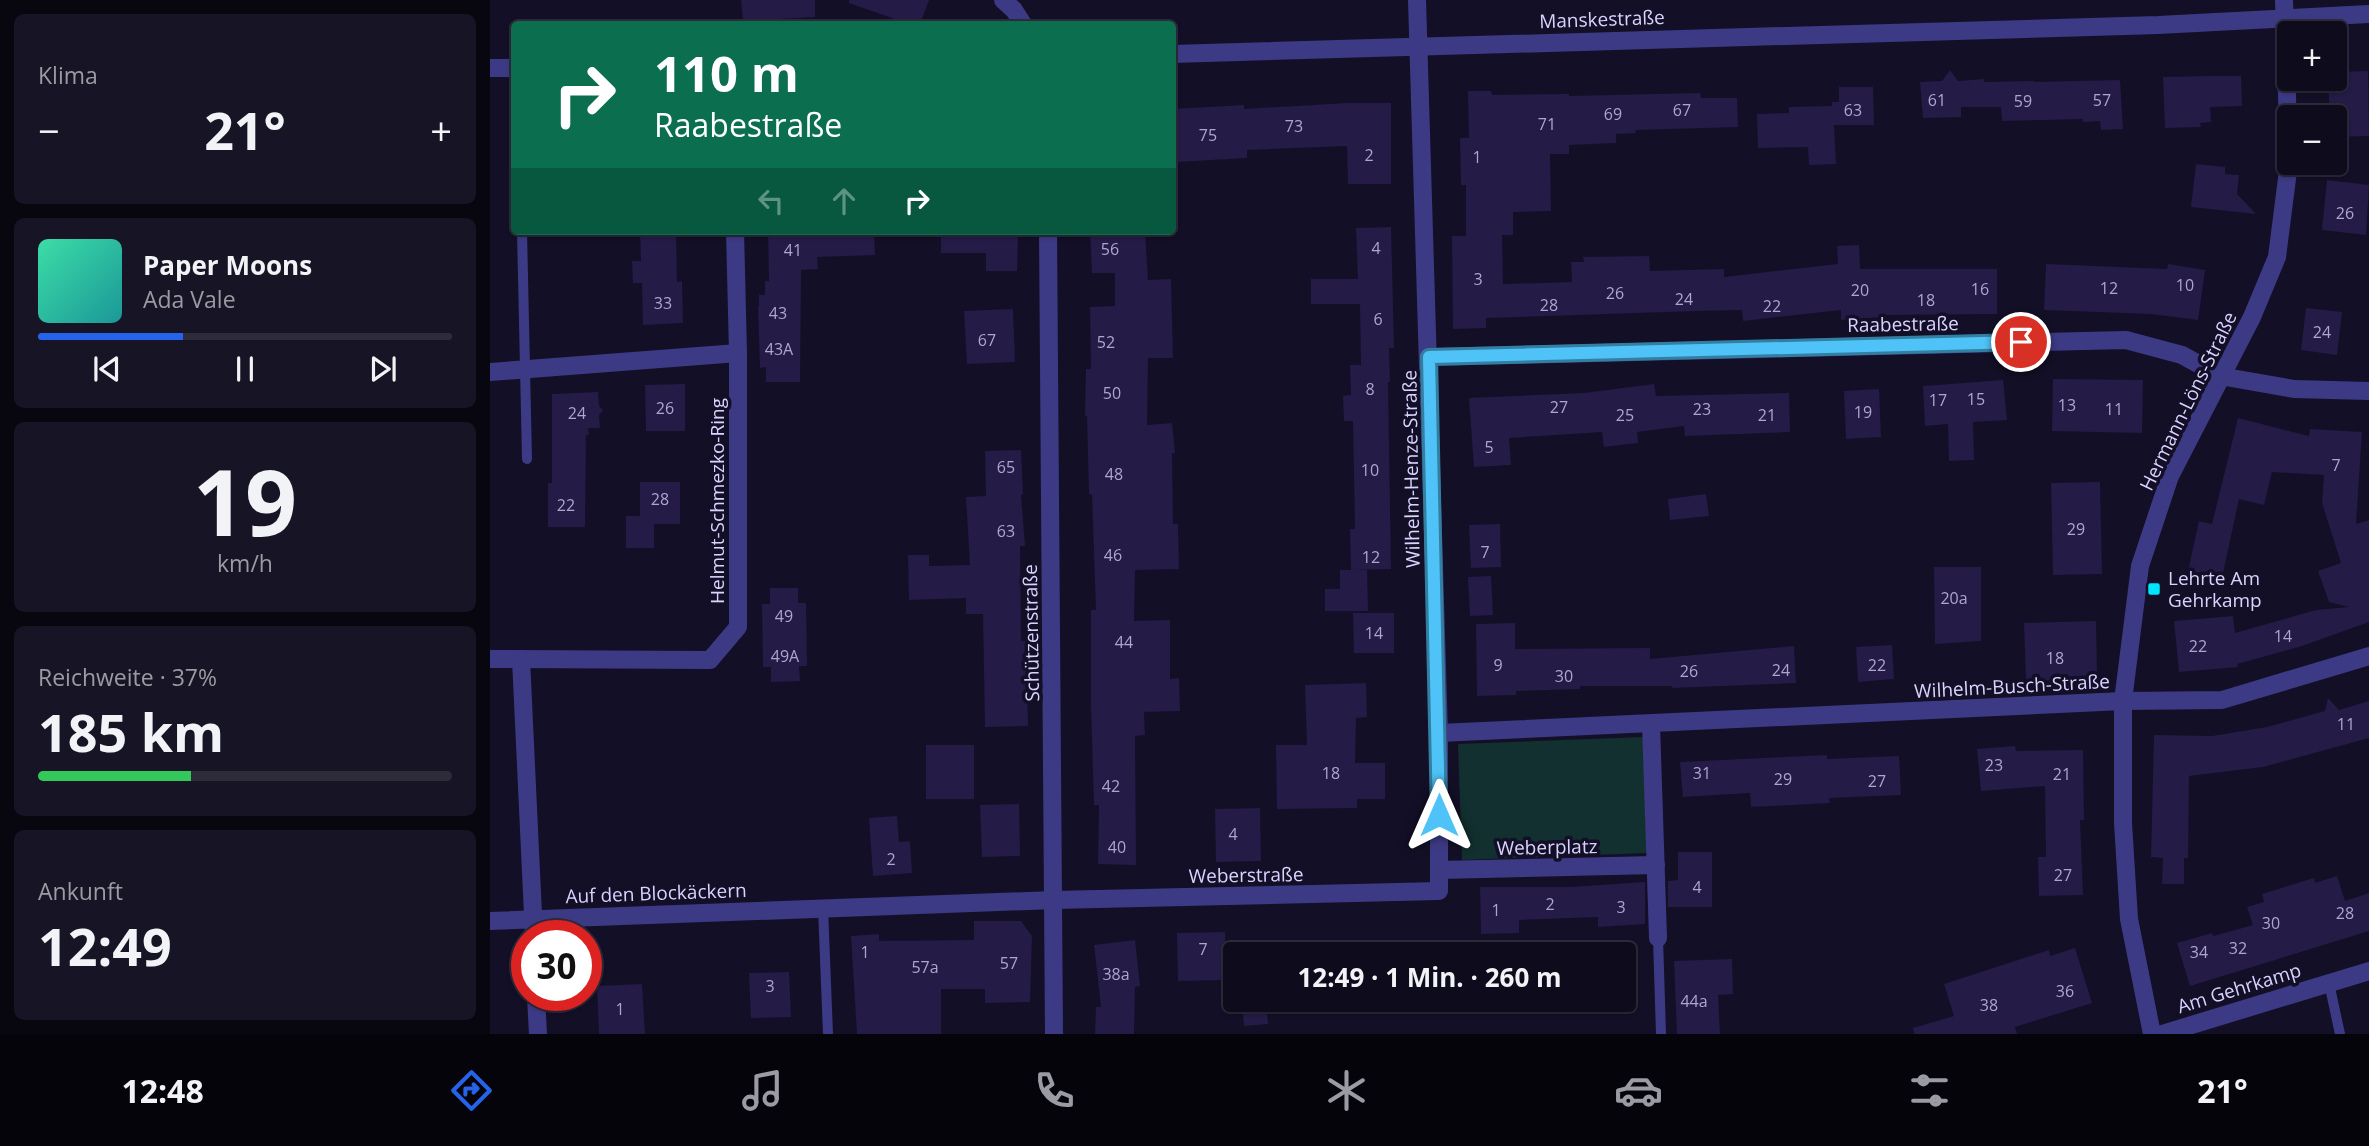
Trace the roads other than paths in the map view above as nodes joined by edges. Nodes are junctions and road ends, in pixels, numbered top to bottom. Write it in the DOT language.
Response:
graph roads {
  1 [pos="1003,0"];
  2 [pos="1417,0"];
  3 [pos="2285,9"];
  4 [pos="2369,14"];
  5 [pos="1021,21"];
  6 [pos="1418,45"];
  7 [pos="1176,54"];
  8 [pos="490,68"];
  9 [pos="511,68"];
  10 [pos="2288,105"];
  11 [pos="2287,175"];
  12 [pos="522,235"];
  13 [pos="736,235"];
  14 [pos="1048,235"];
  15 [pos="738,353"];
  16 [pos="1429,357"];
  17 [pos="526,369"];
  18 [pos="490,372"];
  19 [pos="2220,376"];
  20 [pos="2369,391"];
  21 [pos="527,459"];
  22 [pos="2369,656"];
  23 [pos="490,659"];
  24 [pos="521,659"];
  25 [pos="2123,701"];
  26 [pos="1651,724"];
  27 [pos="1439,733"];
  28 [pos="1656,865"];
  29 [pos="1439,870"];
  30 [pos="1439,891"];
  31 [pos="1055,900"];
  32 [pos="823,908"];
  33 [pos="534,920"];
  34 [pos="490,921"];
  35 [pos="602,923"];
  36 [pos="511,924"];
  37 [pos="1658,938"];
  38 [pos="2369,971"];
  39 [pos="2329,983"];
  40 [pos="537,1011"];
  41 [pos="538,1034"];
  42 [pos="828,1034"];
  43 [pos="1054,1034"];
  44 [pos="1661,1034"];
  45 [pos="2152,1034"];
  46 [pos="2162,1034"];
  47 [pos="2340,1034"];
  1 -- 5 [label="street"];
  2 -- 6 [label="street, Wilhelm-Henze-Straße"];
  3 -- 4 [label="street, Manskestraße"];
  3 -- 6 [label="street, Manskestraße"];
  3 -- 10 [label="street, Hermann-Löns-Straße"];
  6 -- 7 [label="street, Manskestraße"];
  6 -- 16 [label="street, Wilhelm-Henze-Straße"];
  8 -- 9 [label="street"];
  11 -- 19 [label="street, Hermann-Löns-Straße"];
  12 -- 17 [label="lane"];
  13 -- 15 [label="street, Helmut-Schmezko-Ring"];
  14 -- 31 [label="street, Schützenstraße"];
  15 -- 17 [label="street"];
  15 -- 24 [label="street, Helmut-Schmezko-Ring"];
  16 -- 19 [label="street, Raabestraße"];
  16 -- 27 [label="street, Wilhelm-Henze-Straße"];
  17 -- 18 [label="street"];
  17 -- 21 [label="lane"];
  19 -- 20 [label="street, Raabestraße"];
  19 -- 25 [label="street, Hermann-Löns-Straße"];
  22 -- 25 [label="street, Wilhelm-Busch-Straße"];
  23 -- 24 [label="street, Helmut-Schmezko-Ring"];
  24 -- 33 [label="street"];
  25 -- 26 [label="street, Wilhelm-Busch-Straße"];
  25 -- 45 [label="street, Hermann-Löns-Straße"];
  26 -- 27 [label="street, Wilhelm-Busch-Straße"];
  26 -- 28 [label="street"];
  27 -- 29 [label="street, Wilhelm-Henze-Straße"];
  28 -- 29 [label="street, Weberplatz"];
  28 -- 37 [label="street"];
  29 -- 30 [label="street, Wilhelm-Henze-Straße"];
  30 -- 31 [label="street, Weberstraße"];
  31 -- 32 [label="street, Auf den Blockäckern"];
  31 -- 43 [label="street, Schützenstraße"];
  32 -- 35 [label="street, Auf den Blockäckern"];
  32 -- 42 [label="lane"];
  34 -- 36 [label="street, Auf den Blockäckern"];
  37 -- 44 [label="lane"];
  38 -- 39 [label="street, Am Gehrkamp"];
  39 -- 46 [label="street, Am Gehrkamp"];
  39 -- 47 [label="lane, Am Gehrkamp"];
  40 -- 41 [label="street"];
}
